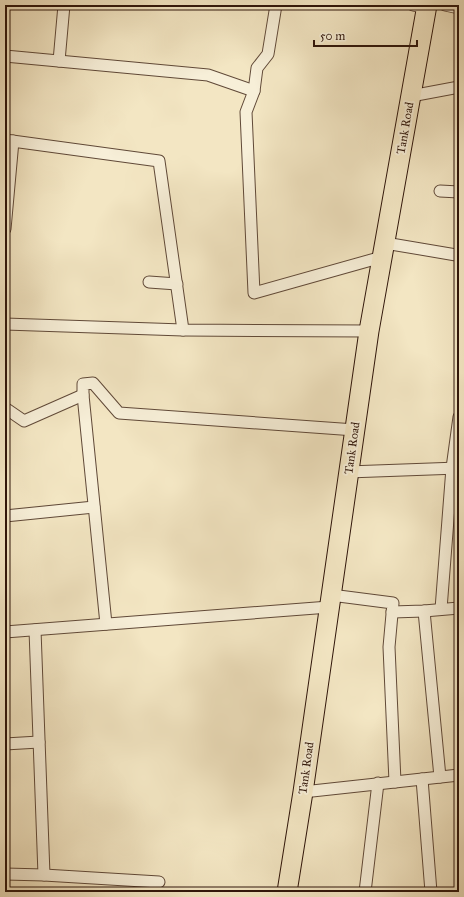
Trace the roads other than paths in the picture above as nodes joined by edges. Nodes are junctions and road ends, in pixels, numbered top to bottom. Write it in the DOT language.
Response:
graph roads {
  1 [pos="64,5"];
  2 [pos="276,5"];
  3 [pos="428,6"];
  4 [pos="459,8"];
  5 [pos="5,56"];
  6 [pos="59,61"];
  7 [pos="459,88"];
  8 [pos="254,91"];
  9 [pos="411,96"];
  10 [pos="9,140"];
  11 [pos="440,191"];
  12 [pos="459,192"];
  13 [pos="5,229"];
  14 [pos="384,250"];
  15 [pos="456,255"];
  16 [pos="149,282"];
  17 [pos="177,284"];
  18 [pos="5,324"];
  19 [pos="183,330"];
  20 [pos="369,331"];
  21 [pos="83,395"];
  22 [pos="5,410"];
  23 [pos="459,417"];
  24 [pos="355,430"];
  25 [pos="456,468"];
  26 [pos="348,472"];
  27 [pos="94,507"];
  28 [pos="5,516"];
  29 [pos="330,601"];
  30 [pos="459,608"];
  31 [pos="441,609"];
  32 [pos="424,611"];
  33 [pos="392,612"];
  34 [pos="106,624"];
  35 [pos="35,630"];
  36 [pos="5,632"];
  37 [pos="39,742"];
  38 [pos="5,744"];
  39 [pos="459,775"];
  40 [pos="440,777"];
  41 [pos="422,779"];
  42 [pos="395,782"];
  43 [pos="378,784"];
  44 [pos="303,792"];
  45 [pos="5,874"];
  46 [pos="44,874"];
  47 [pos="159,882"];
  48 [pos="287,892"];
  49 [pos="365,892"];
  50 [pos="431,892"];
  1 -- 6 [label="street"];
  2 -- 8 [label="street"];
  3 -- 4 [label="street"];
  3 -- 9 [label="highway, Tank Road"];
  5 -- 6 [label="street"];
  6 -- 8 [label="street"];
  7 -- 9 [label="street"];
  8 -- 14 [label="street"];
  9 -- 14 [label="highway, Tank Road"];
  10 -- 13 [label="street"];
  10 -- 17 [label="street"];
  11 -- 12 [label="street"];
  14 -- 15 [label="street"];
  14 -- 20 [label="highway, Tank Road"];
  16 -- 17 [label="street"];
  17 -- 19 [label="street"];
  18 -- 19 [label="street"];
  19 -- 20 [label="street"];
  20 -- 24 [label="highway, Tank Road"];
  21 -- 22 [label="street"];
  21 -- 24 [label="street"];
  21 -- 27 [label="street"];
  23 -- 25 [label="street"];
  24 -- 26 [label="highway, Tank Road"];
  25 -- 26 [label="street"];
  25 -- 31 [label="street"];
  26 -- 29 [label="highway, Tank Road"];
  27 -- 28 [label="street"];
  27 -- 34 [label="street"];
  29 -- 33 [label="street"];
  29 -- 34 [label="street"];
  29 -- 44 [label="highway, Tank Road"];
  30 -- 31 [label="street"];
  31 -- 32 [label="street"];
  32 -- 33 [label="street"];
  32 -- 40 [label="street"];
  33 -- 42 [label="street"];
  34 -- 35 [label="street"];
  35 -- 36 [label="street"];
  35 -- 37 [label="street"];
  37 -- 38 [label="street"];
  37 -- 46 [label="street"];
  39 -- 40 [label="street"];
  40 -- 41 [label="street"];
  41 -- 42 [label="street"];
  41 -- 50 [label="street"];
  42 -- 43 [label="street"];
  43 -- 44 [label="street"];
  43 -- 49 [label="street"];
  44 -- 48 [label="highway, Tank Road"];
  45 -- 46 [label="street"];
  46 -- 47 [label="street"];
}
